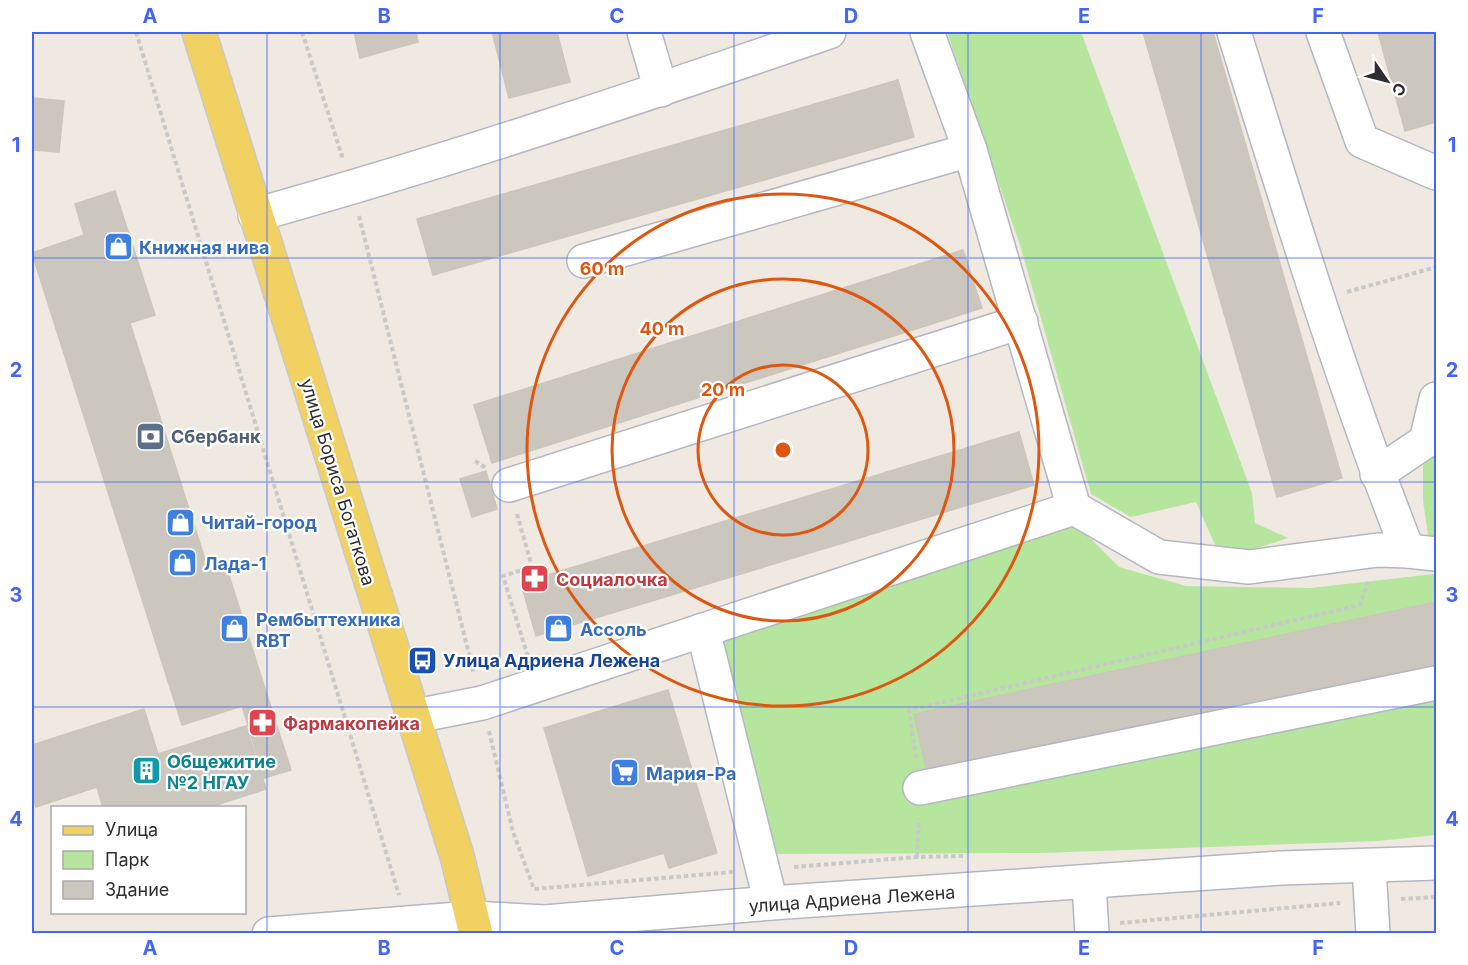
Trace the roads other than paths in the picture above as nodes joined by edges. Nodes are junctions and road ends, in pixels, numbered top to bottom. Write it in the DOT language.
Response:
graph roads {
  1 [pos="199,32"];
  2 [pos="644,32"];
  3 [pos="829,32"];
  4 [pos="927,32"];
  5 [pos="1234,32"];
  6 [pos="1323,32"];
  7 [pos="661,90"];
  8 [pos="970,150"];
  9 [pos="1437,173"];
  10 [pos="255,215"];
  11 [pos="585,261"];
  12 [pos="1022,322"];
  13 [pos="1437,399"];
  14 [pos="1377,474"];
  15 [pos="509,485"];
  16 [pos="1074,508"];
  17 [pos="1407,552"];
  18 [pos="703,630"];
  19 [pos="1437,683"];
  20 [pos="411,717"];
  21 [pos="920,788"];
  22 [pos="1437,864"];
  23 [pos="1369,867"];
  24 [pos="1089,883"];
  25 [pos="757,915"];
  26 [pos="473,926"];
  27 [pos="269,933"];
  28 [pos="1092,933"];
  29 [pos="1373,933"];
  1 -- 10 [label="main road, улица Бориса Богаткова"];
  2 -- 7 [label="street"];
  3 -- 7 [label="street"];
  4 -- 8 [label="street"];
  5 -- 14 [label="street"];
  6 -- 9 [label="street"];
  7 -- 10 [label="street"];
  8 -- 11 [label="street"];
  8 -- 12 [label="street"];
  10 -- 20 [label="main road, улица Бориса Богаткова"];
  12 -- 15 [label="street"];
  12 -- 16 [label="street"];
  13 -- 14 [label="street"];
  14 -- 17 [label="street"];
  16 -- 17 [label="street"];
  16 -- 18 [label="street"];
  18 -- 20 [label="street"];
  18 -- 25 [label="street"];
  19 -- 21 [label="street"];
  20 -- 26 [label="main road, улица Бориса Богаткова"];
  22 -- 23 [label="street, улица Адриена Лежена"];
  23 -- 24 [label="street, улица Адриена Лежена"];
  23 -- 29 [label="street"];
  24 -- 25 [label="street, улица Адриена Лежена"];
  24 -- 28 [label="street"];
  25 -- 26 [label="street, улица Адриена Лежена"];
  26 -- 27 [label="street, улица Адриена Лежена"];
}
